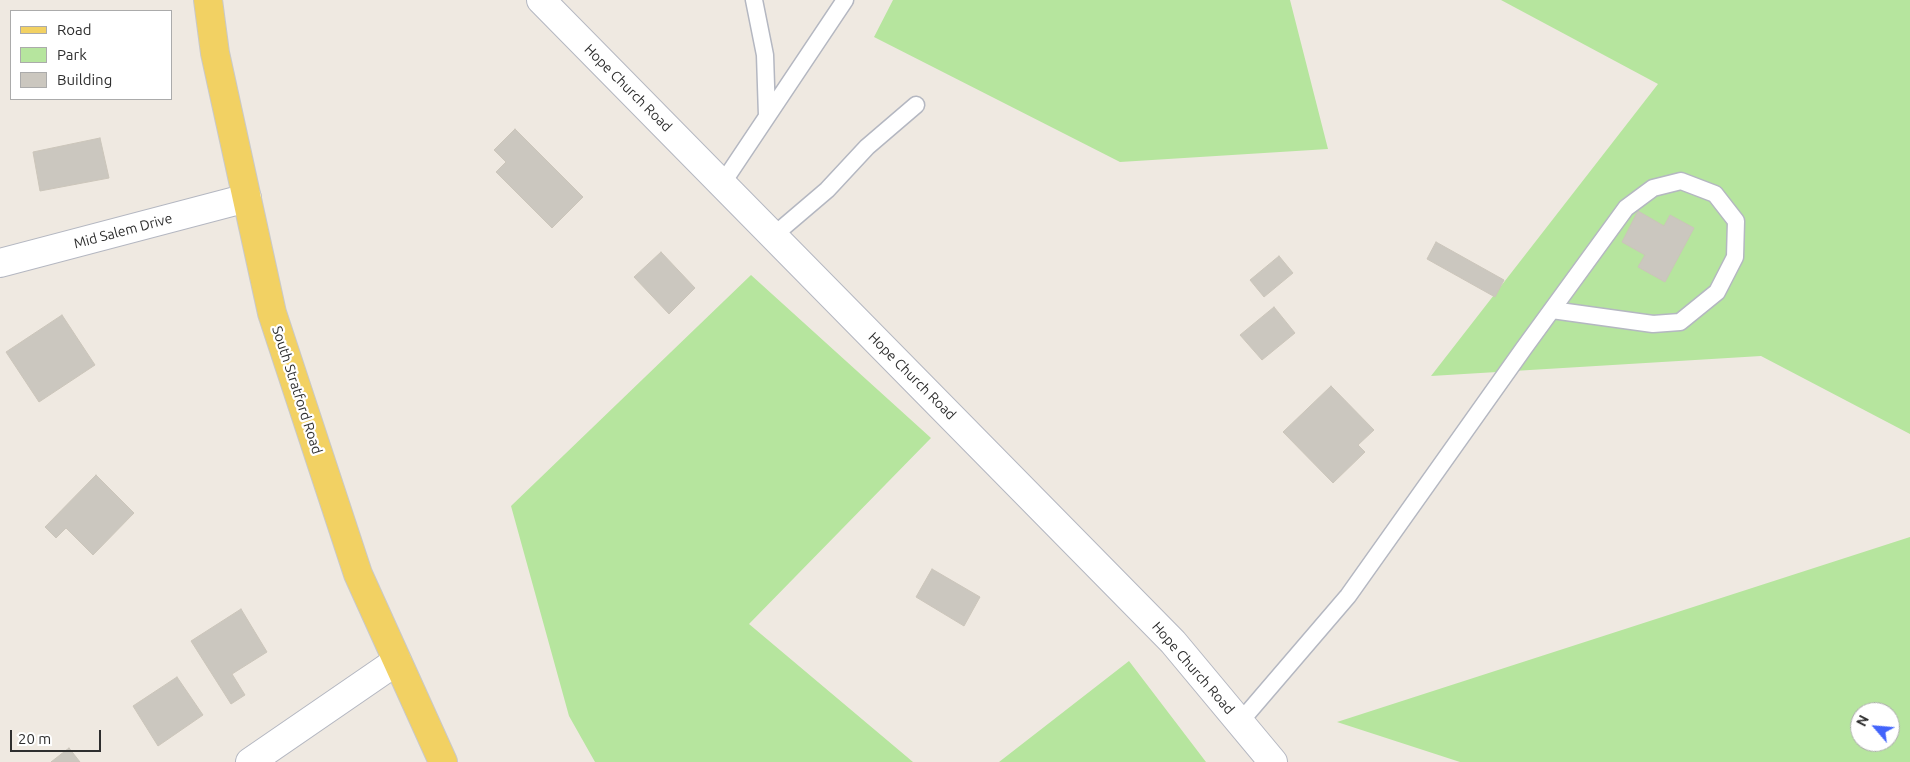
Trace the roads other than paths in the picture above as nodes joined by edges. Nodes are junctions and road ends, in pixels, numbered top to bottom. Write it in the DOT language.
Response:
graph roads {
  1 [pos="208,0"];
  2 [pos="541,0"];
  3 [pos="754,0"];
  4 [pos="845,0"];
  5 [pos="916,105"];
  6 [pos="767,116"];
  7 [pos="722,184"];
  8 [pos="247,198"];
  9 [pos="773,236"];
  10 [pos="0,263"];
  11 [pos="1552,310"];
  12 [pos="397,661"];
  13 [pos="1240,722"];
  14 [pos="250,762"];
  15 [pos="443,762"];
  16 [pos="1273,762"];
  1 -- 8 [label="main road, South Stratford Road"];
  2 -- 7 [label="street, Hope Church Road"];
  3 -- 6 [label="lane"];
  4 -- 6 [label="lane"];
  5 -- 9 [label="lane"];
  6 -- 7 [label="lane"];
  7 -- 9 [label="street, Hope Church Road"];
  8 -- 10 [label="street, Mid Salem Drive"];
  8 -- 12 [label="main road, South Stratford Road"];
  9 -- 13 [label="street, Hope Church Road"];
  11 -- 11 [label="lane"];
  11 -- 13 [label="lane"];
  12 -- 14 [label="street"];
  12 -- 15 [label="main road, South Stratford Road"];
  13 -- 16 [label="street, Hope Church Road"];
}
